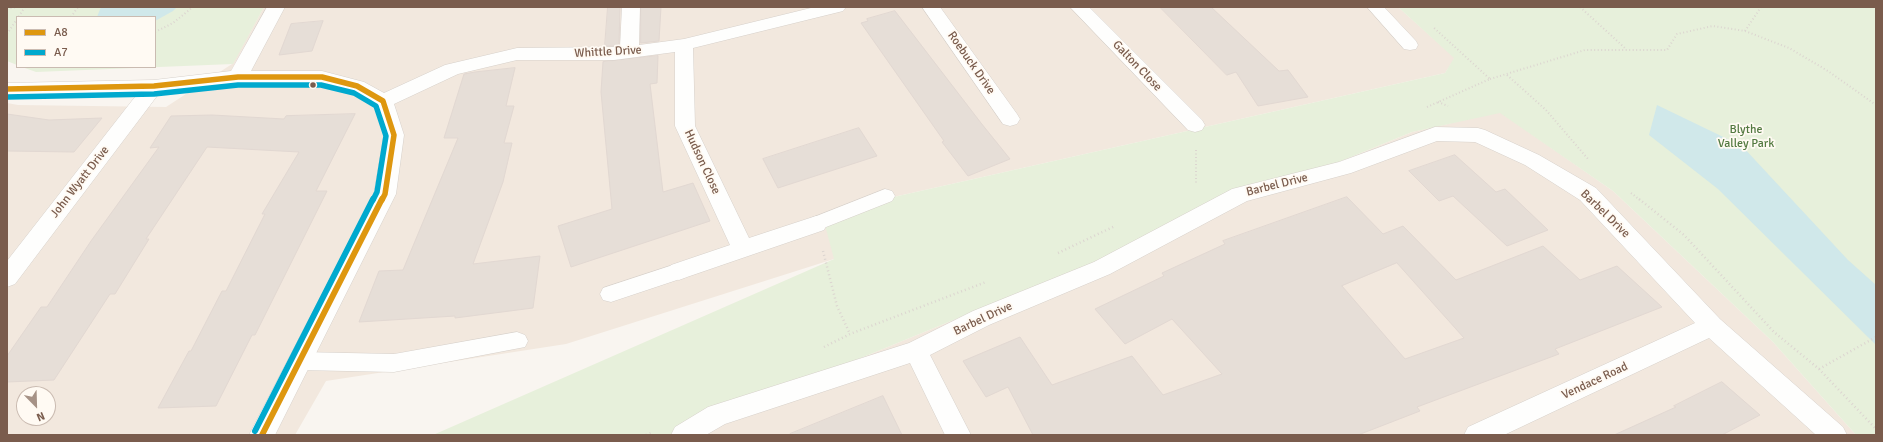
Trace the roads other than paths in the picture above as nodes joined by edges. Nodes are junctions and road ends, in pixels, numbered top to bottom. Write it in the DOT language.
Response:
graph roads {
  1 [pos="276,7"];
  2 [pos="631,7"];
  3 [pos="837,7"];
  4 [pos="931,7"];
  5 [pos="1079,7"];
  6 [pos="1375,7"];
  7 [pos="684,45"];
  8 [pos="1410,45"];
  9 [pos="629,52"];
  10 [pos="238,77"];
  11 [pos="154,86"];
  12 [pos="7,89"];
  13 [pos="383,101"];
  14 [pos="1010,119"];
  15 [pos="1195,125"];
  16 [pos="885,196"];
  17 [pos="816,224"];
  18 [pos="743,249"];
  19 [pos="679,271"];
  20 [pos="7,278"];
  21 [pos="611,294"];
  22 [pos="1712,326"];
  23 [pos="517,341"];
  24 [pos="916,351"];
  25 [pos="300,361"];
  26 [pos="262,435"];
  27 [pos="684,435"];
  28 [pos="958,435"];
  29 [pos="1477,435"];
  30 [pos="1834,435"];
  1 -- 10 [label="street"];
  2 -- 9 [label="street"];
  3 -- 7 [label="street, Whittle Drive"];
  4 -- 14 [label="street, Roebuck Drive"];
  5 -- 15 [label="street, Galton Close"];
  6 -- 8 [label="lane"];
  7 -- 9 [label="street, Whittle Drive"];
  7 -- 18 [label="street, Hudson Close"];
  9 -- 13 [label="street, Whittle Drive"];
  10 -- 11 [label="street"];
  10 -- 13 [label="street"];
  11 -- 12 [label="street"];
  11 -- 20 [label="street, John Wyatt Drive"];
  13 -- 25 [label="street"];
  16 -- 17 [label="lane"];
  17 -- 18 [label="street"];
  18 -- 19 [label="street"];
  19 -- 21 [label="lane"];
  22 -- 24 [label="street, Barbel Drive"];
  22 -- 29 [label="street, Vendace Road"];
  22 -- 30 [label="street, Barbel Drive"];
  23 -- 25 [label="lane"];
  24 -- 27 [label="street, Barbel Drive"];
  24 -- 28 [label="street"];
  25 -- 26 [label="street"];
}
